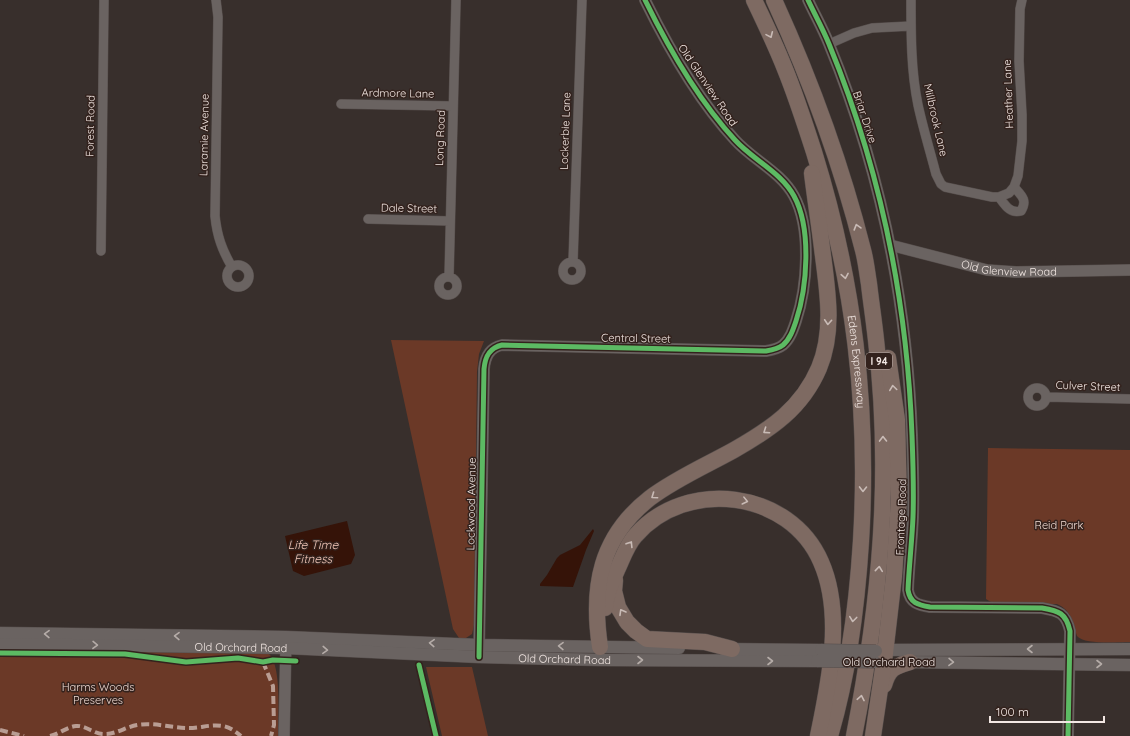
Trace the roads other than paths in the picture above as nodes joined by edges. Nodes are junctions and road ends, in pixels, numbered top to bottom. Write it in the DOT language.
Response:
graph roads {
  1 [pos="104,0"];
  2 [pos="216,0"];
  3 [pos="456,0"];
  4 [pos="582,0"];
  5 [pos="645,0"];
  6 [pos="754,0"];
  7 [pos="774,0"];
  8 [pos="808,0"];
  9 [pos="911,0"];
  10 [pos="1022,0"];
  11 [pos="911,26"];
  12 [pos="829,44"];
  13 [pos="341,104"];
  14 [pos="453,106"];
  15 [pos="807,131"];
  16 [pos="1012,190"];
  17 [pos="999,197"];
  18 [pos="368,219"];
  19 [pos="450,221"];
  20 [pos="890,245"];
  21 [pos="101,251"];
  22 [pos="864,252"];
  23 [pos="573,262"];
  24 [pos="232,267"];
  25 [pos="1130,270"];
  26 [pos="449,277"];
  27 [pos="783,345"];
  28 [pos="489,352"];
  29 [pos="1046,397"];
  30 [pos="1130,399"];
  31 [pos="616,572"];
  32 [pos="0,633"];
  33 [pos="286,643"];
  34 [pos="0,644"];
  35 [pos="600,647"];
  36 [pos="732,649"];
  37 [pos="1069,649"];
  38 [pos="1130,649"];
  39 [pos="479,651"];
  40 [pos="819,656"];
  41 [pos="880,656"];
  42 [pos="910,662"];
  43 [pos="1069,664"];
  44 [pos="1130,664"];
  45 [pos="284,736"];
  46 [pos="818,736"];
  47 [pos="830,736"];
  48 [pos="854,736"];
  49 [pos="874,736"];
  50 [pos="1068,736"];
  1 -- 21 [label="street, Forest Road"];
  2 -- 24 [label="street, Laramie Avenue"];
  3 -- 14 [label="street, Long Road"];
  4 -- 23 [label="street, Lockerbie Lane"];
  5 -- 27 [label="street, Old Glenview Road"];
  6 -- 15 [label="highway, Edens Expressway / I 94, one-way"];
  22 -- 7 [label="highway, Edens Expressway / I 94, one-way"];
  8 -- 12 [label="street, Briar Drive"];
  9 -- 11 [label="street, Millbrook Lane"];
  10 -- 16 [label="street, Heather Lane"];
  11 -- 12 [label="street"];
  11 -- 17 [label="street, Millbrook Lane"];
  12 -- 20 [label="street, Briar Drive"];
  13 -- 14 [label="street, Ardmore Lane"];
  14 -- 19 [label="street, Long Road"];
  15 -- 35 [label="highway, one-way"];
  15 -- 47 [label="highway, Edens Expressway / I 94, one-way"];
  16 -- 17 [label="street, Millbrook Lane"];
  16 -- 17 [label="street"];
  18 -- 19 [label="street, Dale Street"];
  19 -- 26 [label="street, Long Road"];
  20 -- 25 [label="street, Old Glenview Road"];
  20 -- 37 [label="street, Frontage Road"];
  41 -- 22 [label="highway, one-way"];
  48 -- 22 [label="highway, Edens Expressway / I 94, one-way"];
  27 -- 28 [label="street, Central Street"];
  28 -- 39 [label="street, Lockwood Avenue"];
  29 -- 30 [label="street, Culver Street"];
  31 -- 35 [label="highway"];
  36 -- 31 [label="highway, one-way"];
  31 -- 46 [label="highway, one-way"];
  33 -- 32 [label="main road, Old Orchard Road, one-way"];
  34 -- 33 [label="main road, Old Orchard Road, one-way"];
  33 -- 39 [label="main road, Old Orchard Road"];
  33 -- 45 [label="street"];
  35 -- 36 [label="main road, Old Orchard Road"];
  35 -- 39 [label="main road, Old Orchard Road, one-way"];
  36 -- 40 [label="main road, Old Orchard Road"];
  37 -- 38 [label="main road, Old Orchard Road"];
  37 -- 41 [label="main road, Old Orchard Road, one-way"];
  37 -- 43 [label="street, Frontage Road"];
  39 -- 40 [label="main road, Old Orchard Road, one-way"];
  40 -- 41 [label="main road, Old Orchard Road, bridge"];
  41 -- 42 [label="main road, Old Orchard Road"];
  41 -- 49 [label="highway"];
  42 -- 43 [label="main road, Old Orchard Road, one-way"];
  42 -- 49 [label="highway"];
  43 -- 44 [label="main road, Old Orchard Road, one-way"];
  43 -- 50 [label="street, Frontage Road"];
}
